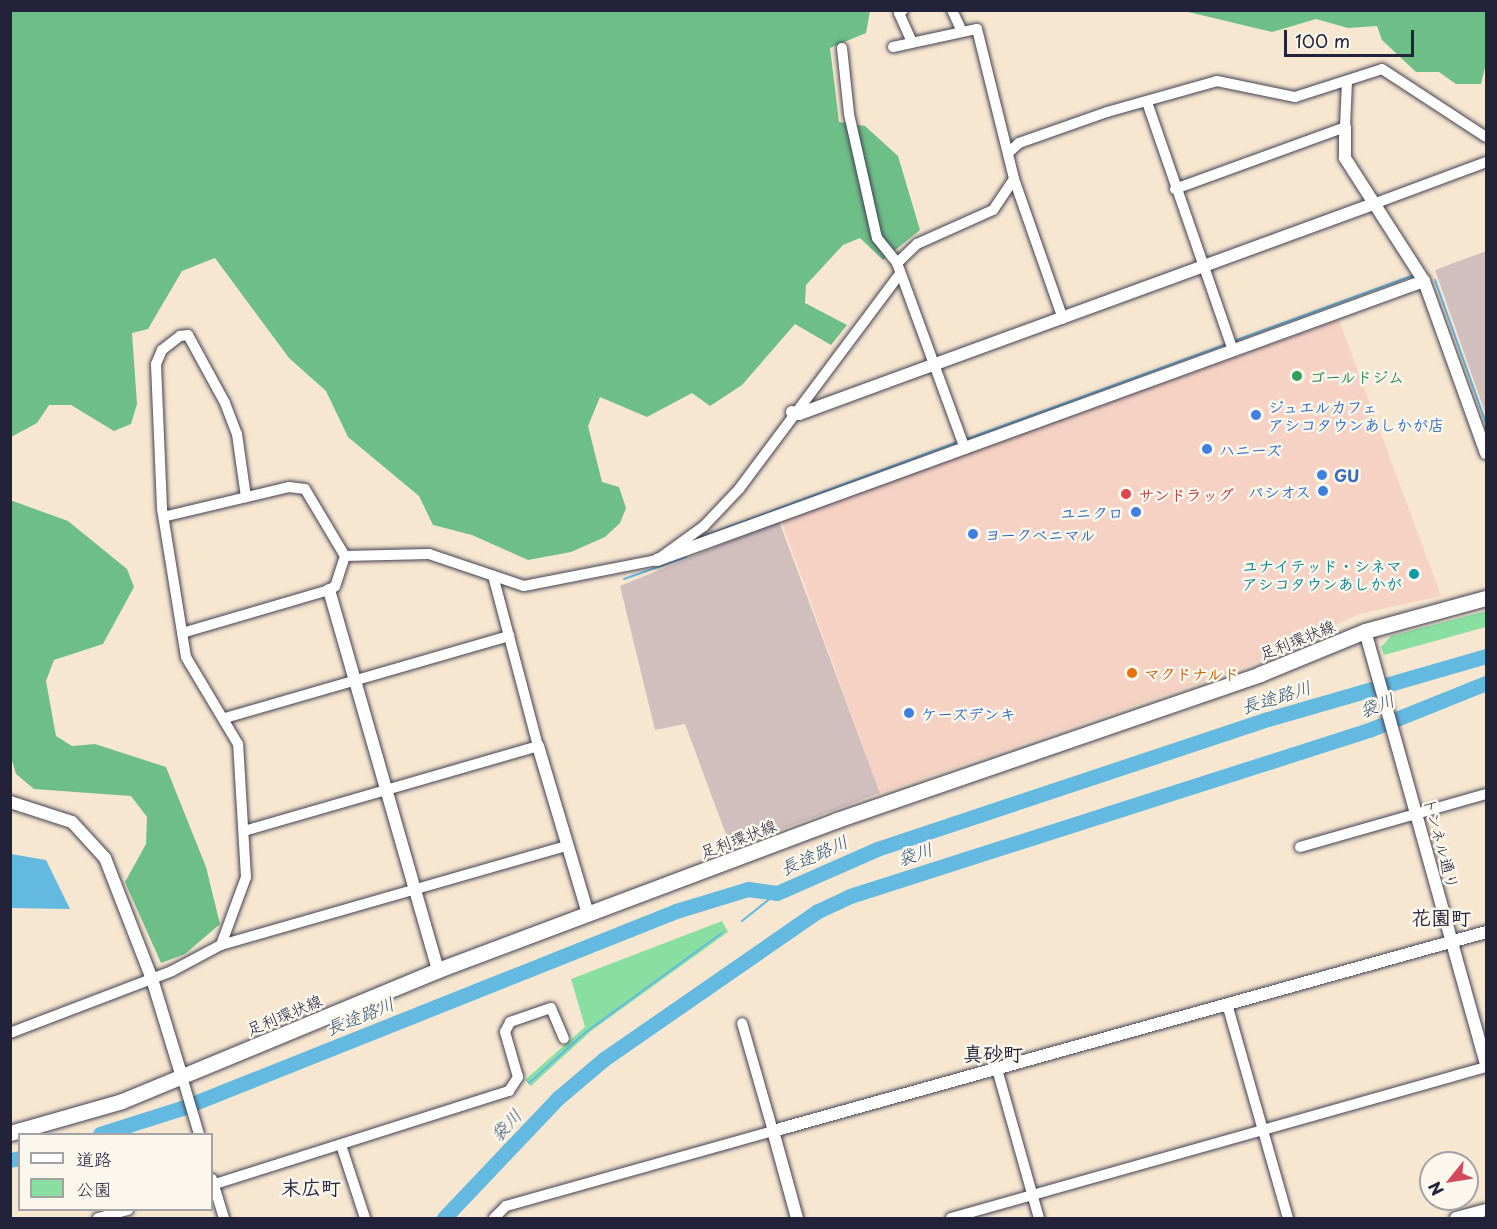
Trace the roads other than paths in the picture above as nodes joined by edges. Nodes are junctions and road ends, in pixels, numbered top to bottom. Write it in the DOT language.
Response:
graph roads {
  1 [pos="903,10"];
  2 [pos="952,10"];
  3 [pos="961,29"];
  4 [pos="912,42"];
  5 [pos="893,47"];
  6 [pos="842,48"];
  7 [pos="1347,82"];
  8 [pos="1148,102"];
  9 [pos="1345,127"];
  10 [pos="1486,137"];
  11 [pos="1008,153"];
  12 [pos="1486,162"];
  13 [pos="1014,179"];
  14 [pos="1175,189"];
  15 [pos="1376,202"];
  16 [pos="1203,268"];
  17 [pos="899,269"];
  18 [pos="1424,281"];
  19 [pos="1063,319"];
  20 [pos="1233,350"];
  21 [pos="933,366"];
  22 [pos="792,412"];
  23 [pos="965,449"];
  24 [pos="1486,453"];
  25 [pos="246,497"];
  26 [pos="166,516"];
  27 [pos="345,556"];
  28 [pos="657,560"];
  29 [pos="493,576"];
  30 [pos="328,590"];
  31 [pos="1486,598"];
  32 [pos="1365,631"];
  33 [pos="182,633"];
  34 [pos="508,636"];
  35 [pos="355,682"];
  36 [pos="225,718"];
  37 [pos="538,746"];
  38 [pos="387,790"];
  39 [pos="1486,794"];
  40 [pos="10,802"];
  41 [pos="1417,813"];
  42 [pos="244,831"];
  43 [pos="567,846"];
  44 [pos="1300,848"];
  45 [pos="415,890"];
  46 [pos="588,914"];
  47 [pos="1486,932"];
  48 [pos="1452,941"];
  49 [pos="221,945"];
  50 [pos="438,970"];
  51 [pos="153,979"];
  52 [pos="1227,1004"];
  53 [pos="742,1023"];
  54 [pos="10,1033"];
  55 [pos="564,1038"];
  56 [pos="1486,1065"];
  57 [pos="997,1069"];
  58 [pos="184,1084"];
  59 [pos="1264,1130"];
  60 [pos="773,1131"];
  61 [pos="10,1133"];
  62 [pos="199,1133"];
  63 [pos="342,1145"];
  64 [pos="213,1182"];
  65 [pos="213,1185"];
  66 [pos="1033,1195"];
  67 [pos="1486,1210"];
  68 [pos="121,1211"];
  69 [pos="98,1218"];
  70 [pos="224,1218"];
  71 [pos="365,1218"];
  72 [pos="494,1218"];
  73 [pos="797,1218"];
  74 [pos="951,1218"];
  75 [pos="1040,1218"];
  76 [pos="1288,1218"];
  77 [pos="1456,1218"];
  1 -- 4 [label="street"];
  2 -- 3 [label="street"];
  3 -- 4 [label="street"];
  3 -- 11 [label="street"];
  4 -- 5 [label="street"];
  6 -- 17 [label="street"];
  7 -- 8 [label="street"];
  7 -- 9 [label="street"];
  7 -- 10 [label="street"];
  8 -- 11 [label="street"];
  8 -- 14 [label="street"];
  9 -- 14 [label="street"];
  9 -- 15 [label="street"];
  11 -- 13 [label="street"];
  12 -- 15 [label="street"];
  13 -- 17 [label="street"];
  13 -- 19 [label="street"];
  14 -- 16 [label="street"];
  15 -- 16 [label="street"];
  15 -- 18 [label="street"];
  16 -- 19 [label="street"];
  16 -- 20 [label="street"];
  17 -- 21 [label="street"];
  17 -- 22 [label="street"];
  18 -- 20 [label="street"];
  18 -- 24 [label="street"];
  19 -- 21 [label="street"];
  20 -- 23 [label="street"];
  21 -- 22 [label="street"];
  21 -- 23 [label="street"];
  22 -- 28 [label="street"];
  23 -- 28 [label="street"];
  25 -- 26 [label="street"];
  25 -- 26 [label="street"];
  25 -- 27 [label="street"];
  26 -- 33 [label="street"];
  27 -- 29 [label="street"];
  27 -- 30 [label="street"];
  28 -- 29 [label="street"];
  29 -- 34 [label="street"];
  30 -- 33 [label="street"];
  30 -- 35 [label="street"];
  31 -- 32 [label="main road, 足利環状線"];
  32 -- 41 [label="street, トンネル通り"];
  32 -- 46 [label="main road, 足利環状線"];
  33 -- 36 [label="street"];
  34 -- 35 [label="street"];
  34 -- 37 [label="street"];
  35 -- 36 [label="street"];
  35 -- 38 [label="street"];
  36 -- 42 [label="street"];
  37 -- 38 [label="street"];
  37 -- 43 [label="street"];
  38 -- 42 [label="street"];
  38 -- 45 [label="street"];
  39 -- 41 [label="street"];
  40 -- 51 [label="street"];
  41 -- 44 [label="street"];
  41 -- 48 [label="street, トンネル通り"];
  42 -- 49 [label="street"];
  43 -- 45 [label="street"];
  43 -- 46 [label="street"];
  45 -- 49 [label="street"];
  45 -- 50 [label="street"];
  46 -- 50 [label="main road, 足利環状線"];
  47 -- 48 [label="street"];
  48 -- 52 [label="street"];
  48 -- 56 [label="street, トンネル通り"];
  49 -- 51 [label="street"];
  50 -- 58 [label="main road, 足利環状線"];
  51 -- 54 [label="street"];
  51 -- 58 [label="street"];
  52 -- 57 [label="street"];
  52 -- 59 [label="street"];
  53 -- 60 [label="street"];
  55 -- 63 [label="street"];
  56 -- 59 [label="street"];
  57 -- 60 [label="street"];
  57 -- 66 [label="street"];
  58 -- 61 [label="main road, 足利環状線"];
  58 -- 62 [label="street"];
  59 -- 66 [label="street"];
  59 -- 76 [label="street"];
  60 -- 72 [label="street"];
  60 -- 73 [label="street"];
  63 -- 64 [label="street"];
  63 -- 71 [label="street"];
  65 -- 70 [label="street"];
  66 -- 74 [label="street"];
  66 -- 75 [label="street"];
  67 -- 77 [label="street"];
  68 -- 69 [label="street"];
}
